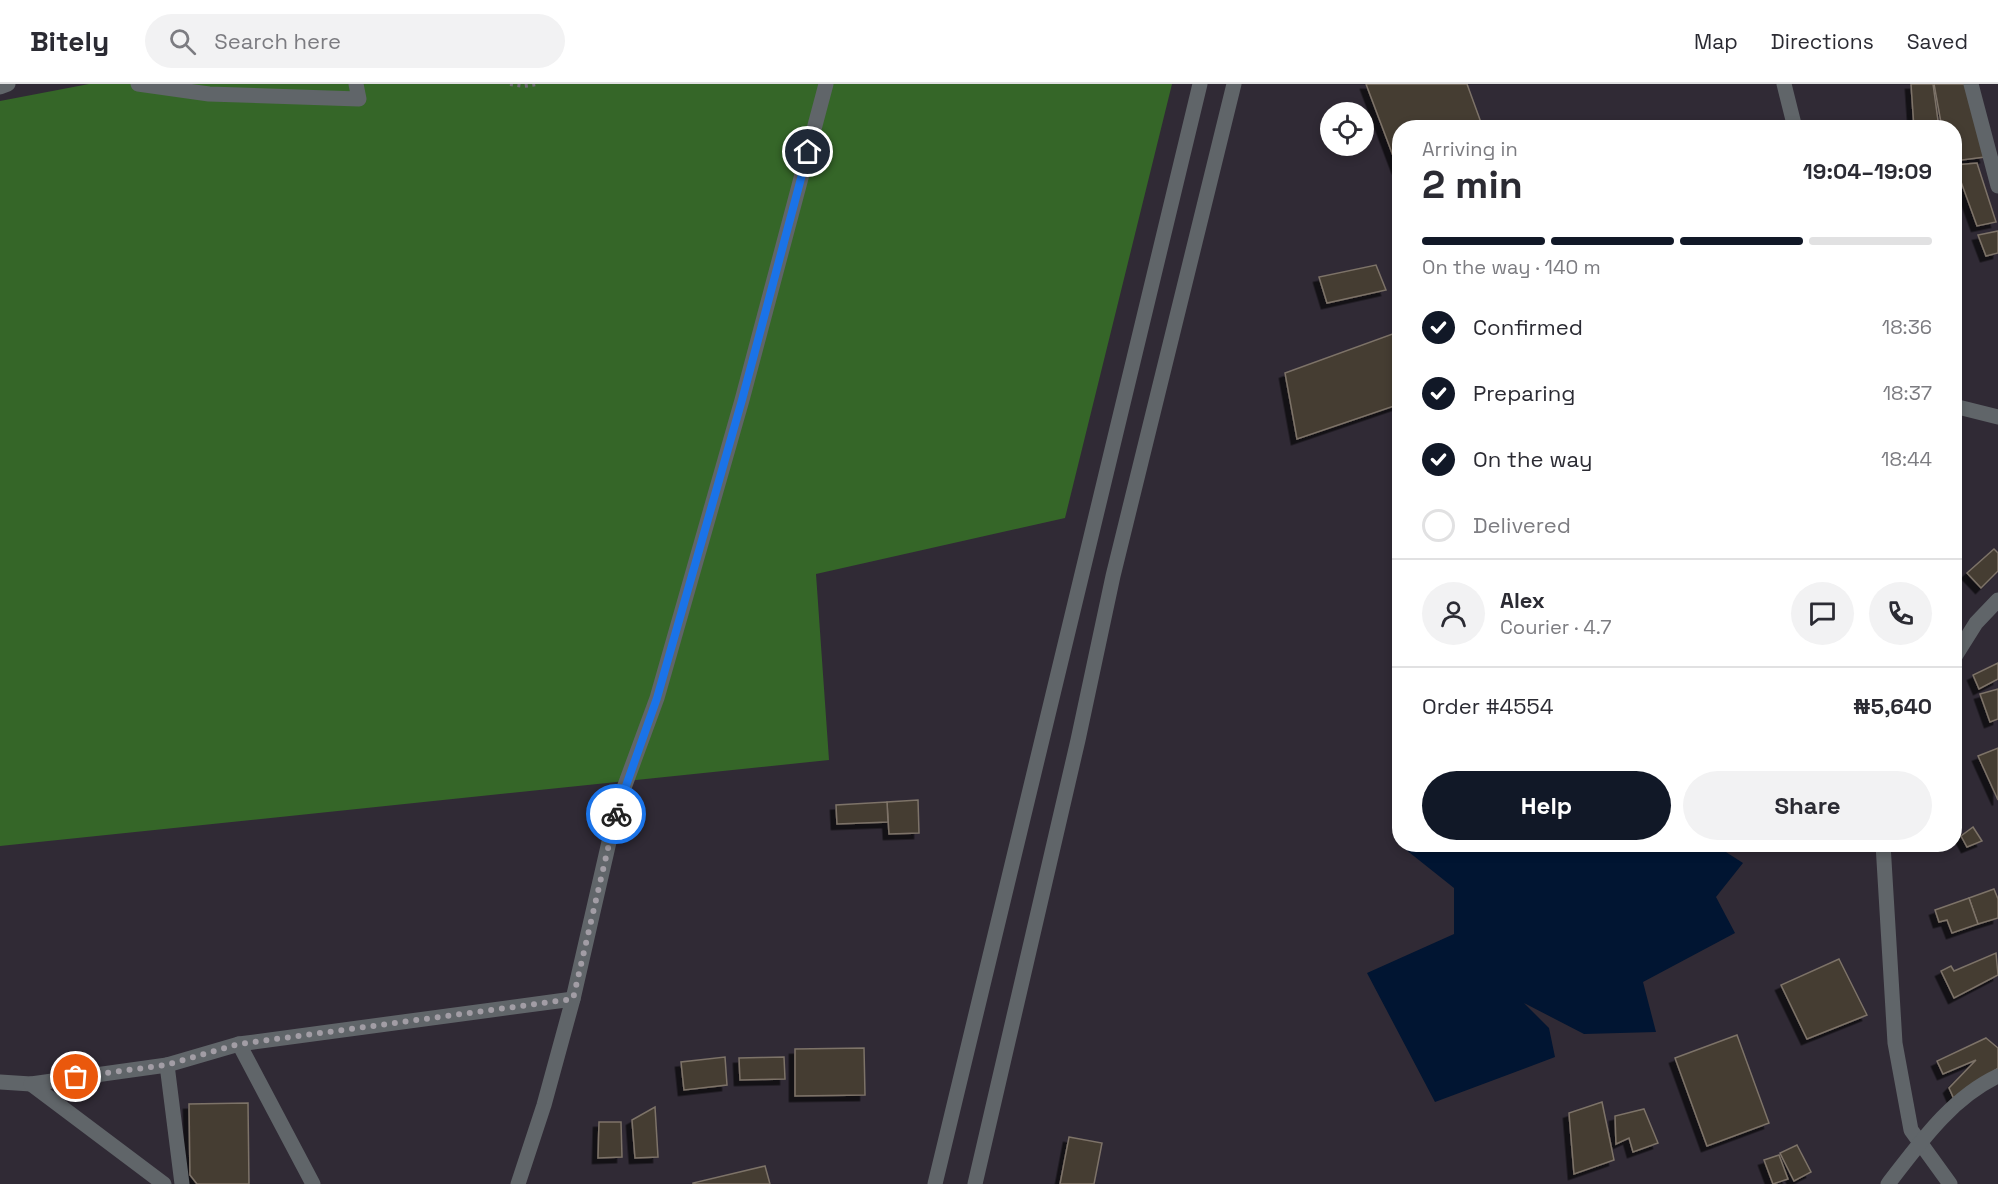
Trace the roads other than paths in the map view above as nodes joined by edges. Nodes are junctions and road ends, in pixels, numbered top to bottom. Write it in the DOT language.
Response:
graph roads {
  1 [pos="8,84"];
  2 [pos="138,84"];
  3 [pos="356,84"];
  4 [pos="826,84"];
  5 [pos="1200,84"];
  6 [pos="1234,84"];
  7 [pos="1784,84"];
  8 [pos="1971,84"];
  9 [pos="0,87"];
  10 [pos="208,89"];
  11 [pos="1793,120"];
  12 [pos="1998,186"];
  13 [pos="1962,408"];
  14 [pos="1998,417"];
  15 [pos="1998,600"];
  16 [pos="1962,645"];
  17 [pos="1883,852"];
  18 [pos="573,999"];
  19 [pos="239,1044"];
  20 [pos="166,1065"];
  21 [pos="1998,1076"];
  22 [pos="0,1082"];
  23 [pos="32,1084"];
  24 [pos="1920,1143"];
  25 [pos="164,1184"];
  26 [pos="182,1184"];
  27 [pos="313,1184"];
  28 [pos="518,1184"];
  29 [pos="935,1184"];
  30 [pos="975,1184"];
  31 [pos="1888,1184"];
  32 [pos="1950,1184"];
  1 -- 9 [label="street"];
  2 -- 10 [label="street"];
  3 -- 10 [label="street"];
  4 -- 18 [label="street"];
  5 -- 29 [label="street"];
  6 -- 30 [label="street"];
  7 -- 11 [label="street"];
  8 -- 12 [label="street"];
  13 -- 14 [label="street"];
  15 -- 16 [label="street"];
  17 -- 24 [label="street"];
  18 -- 19 [label="street"];
  18 -- 28 [label="street"];
  19 -- 20 [label="street"];
  19 -- 27 [label="street"];
  20 -- 23 [label="street"];
  20 -- 26 [label="street"];
  21 -- 24 [label="street"];
  22 -- 23 [label="street"];
  23 -- 25 [label="street"];
  24 -- 31 [label="street"];
  24 -- 32 [label="street"];
}
